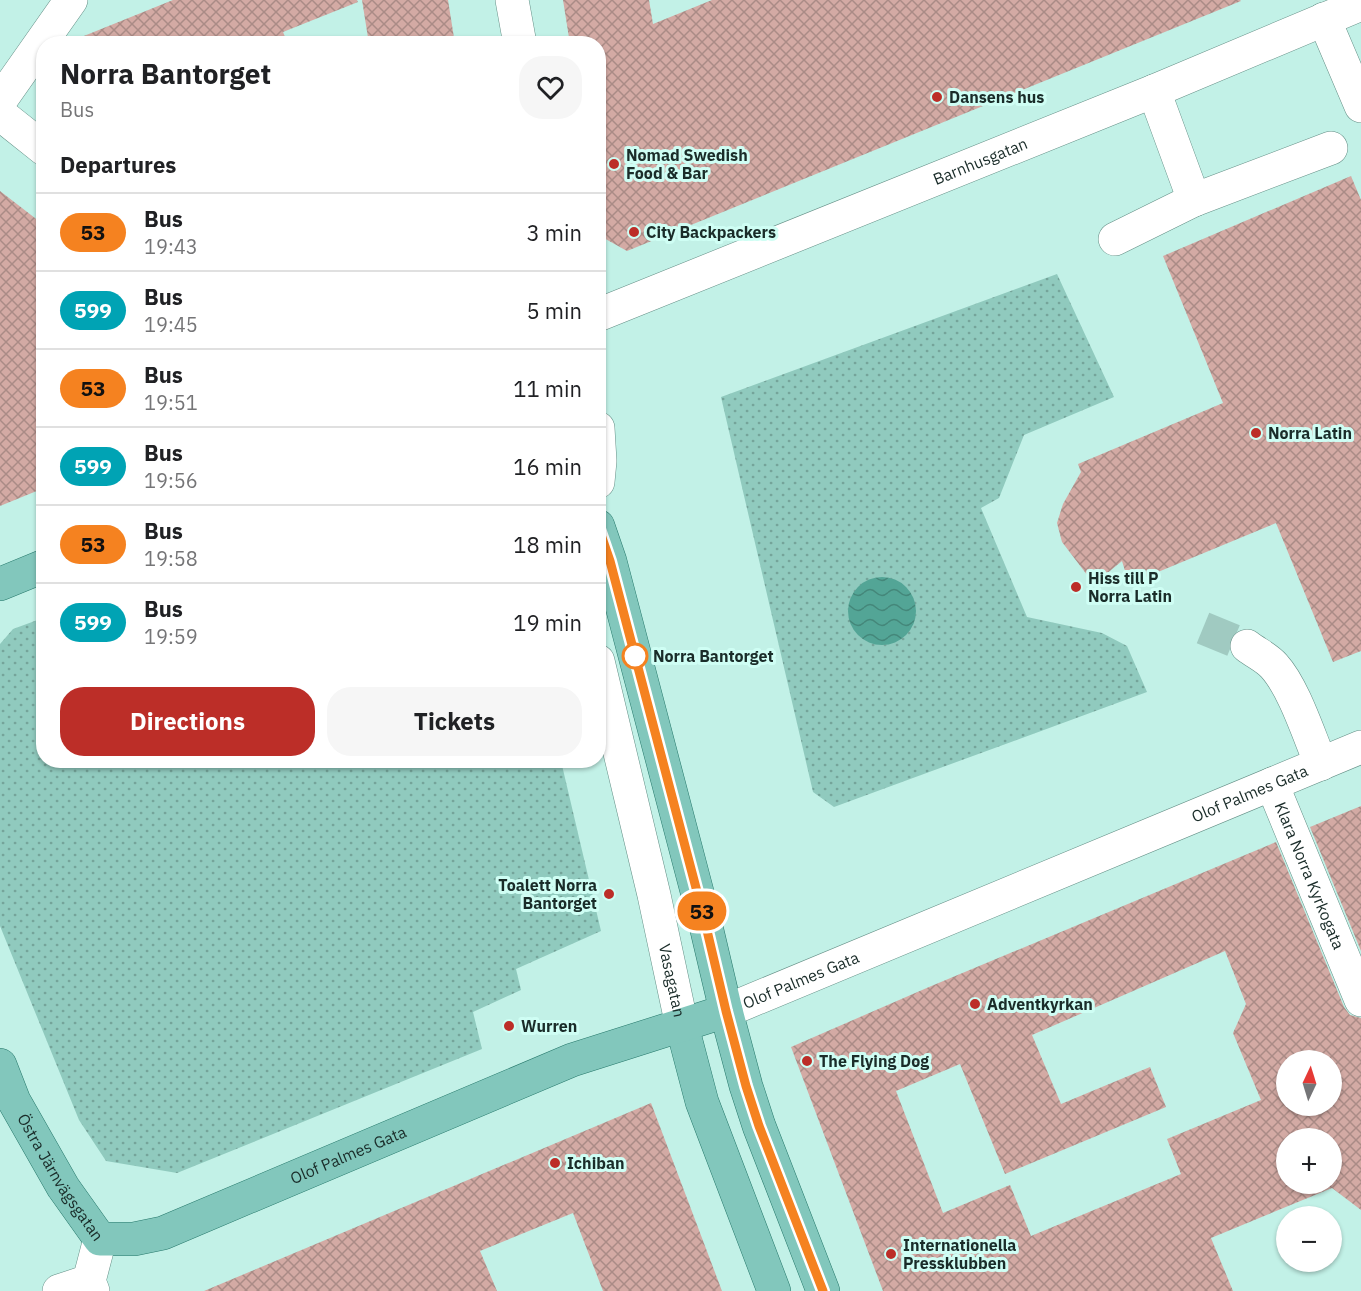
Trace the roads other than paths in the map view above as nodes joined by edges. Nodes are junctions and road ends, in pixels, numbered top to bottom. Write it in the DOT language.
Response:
graph roads {
  1 [pos="71,0"];
  2 [pos="512,0"];
  3 [pos="1361,4"];
  4 [pos="1324,19"];
  5 [pos="46,36"];
  6 [pos="519,36"];
  7 [pos="36,50"];
  8 [pos="1154,91"];
  9 [pos="0,101"];
  10 [pos="1361,106"];
  11 [pos="0,114"];
  12 [pos="36,143"];
  13 [pos="1331,148"];
  14 [pos="1194,200"];
  15 [pos="1115,239"];
  16 [pos="606,312"];
  17 [pos="606,549"];
  18 [pos="36,569"];
  19 [pos="0,584"];
  20 [pos="1247,646"];
  21 [pos="606,694"];
  22 [pos="1361,747"];
  23 [pos="1322,764"];
  24 [pos="1272,784"];
  25 [pos="1361,1000"];
  26 [pos="726,1011"];
  27 [pos="682,1026"];
  28 [pos="0,1065"];
  29 [pos="100,1239"];
  30 [pos="80,1288"];
  31 [pos="774,1291"];
  32 [pos="823,1291"];
  1 -- 5 [label="street"];
  2 -- 6 [label="street"];
  3 -- 4 [label="street, Barnhusgatan"];
  4 -- 8 [label="street, Barnhusgatan"];
  4 -- 10 [label="street"];
  7 -- 9 [label="street"];
  8 -- 14 [label="street"];
  8 -- 16 [label="street, Barnhusgatan"];
  11 -- 12 [label="street"];
  13 -- 14 [label="street"];
  14 -- 15 [label="street"];
  17 -- 26 [label="main road"];
  18 -- 19 [label="main road"];
  20 -- 23 [label="street"];
  21 -- 27 [label="street, Vasagatan"];
  22 -- 23 [label="street, Olof Palmes Gata"];
  23 -- 24 [label="street, Olof Palmes Gata"];
  24 -- 25 [label="street, Klara Norra Kyrkogata"];
  24 -- 26 [label="street, Olof Palmes Gata"];
  26 -- 27 [label="main road, Olof Palmes Gata"];
  26 -- 32 [label="main road"];
  27 -- 29 [label="main road, Olof Palmes Gata"];
  27 -- 31 [label="main road, Vasagatan"];
  28 -- 29 [label="main road, Östra Järnvägsgatan"];
  29 -- 30 [label="street, Östra Järnvägsgatan"];
}
